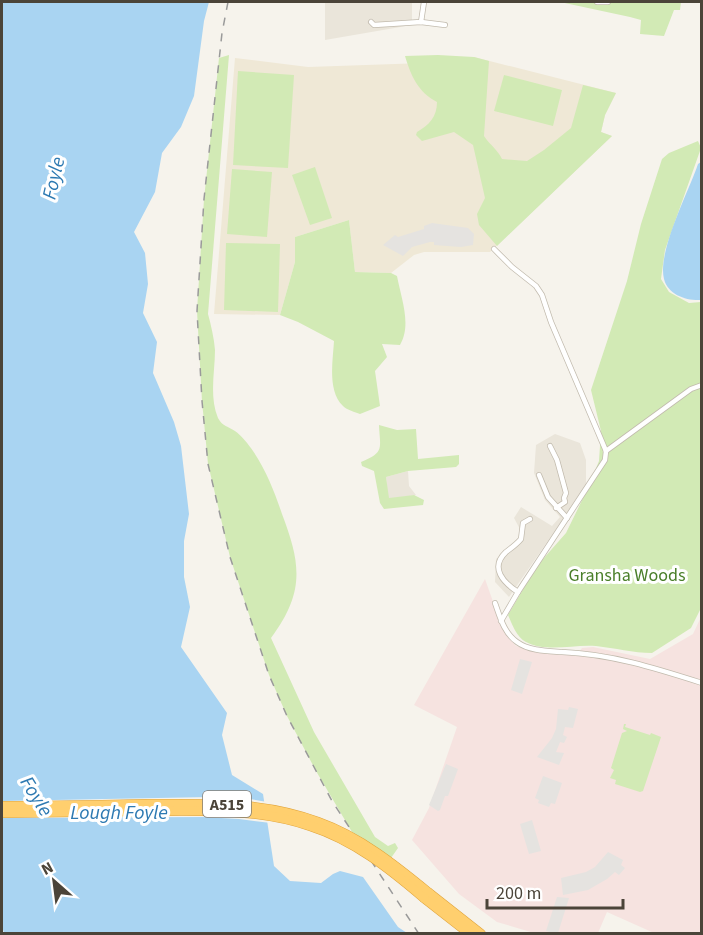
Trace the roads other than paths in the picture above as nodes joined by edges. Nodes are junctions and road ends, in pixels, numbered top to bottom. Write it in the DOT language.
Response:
graph roads {
  1 [pos="424,2"];
  2 [pos="597,2"];
  3 [pos="608,2"];
  4 [pos="443,18"];
  5 [pos="424,22"];
  6 [pos="372,25"];
  7 [pos="494,249"];
  8 [pos="702,385"];
  9 [pos="550,446"];
  10 [pos="606,451"];
  11 [pos="538,475"];
  12 [pos="556,507"];
  13 [pos="567,518"];
  14 [pos="530,519"];
  15 [pos="518,592"];
  16 [pos="495,603"];
  17 [pos="501,621"];
  18 [pos="702,683"];
  19 [pos="2,806"];
  20 [pos="2,813"];
  21 [pos="427,896"];
  22 [pos="470,933"];
  23 [pos="482,933"];
  1 -- 5 [label="street"];
  2 -- 3 [label="street"];
  4 -- 5 [label="street"];
  5 -- 6 [label="street"];
  7 -- 10 [label="street"];
  8 -- 10 [label="street"];
  9 -- 12 [label="street"];
  10 -- 13 [label="street"];
  11 -- 12 [label="street"];
  12 -- 13 [label="street"];
  13 -- 15 [label="street"];
  14 -- 15 [label="street"];
  15 -- 17 [label="street"];
  16 -- 17 [label="street"];
  17 -- 18 [label="street"];
  19 -- 21 [label="highway, A515, bridge"];
  20 -- 21 [label="highway, A515, bridge"];
  21 -- 22 [label="highway, A515"];
  21 -- 23 [label="highway, A515"];
}
